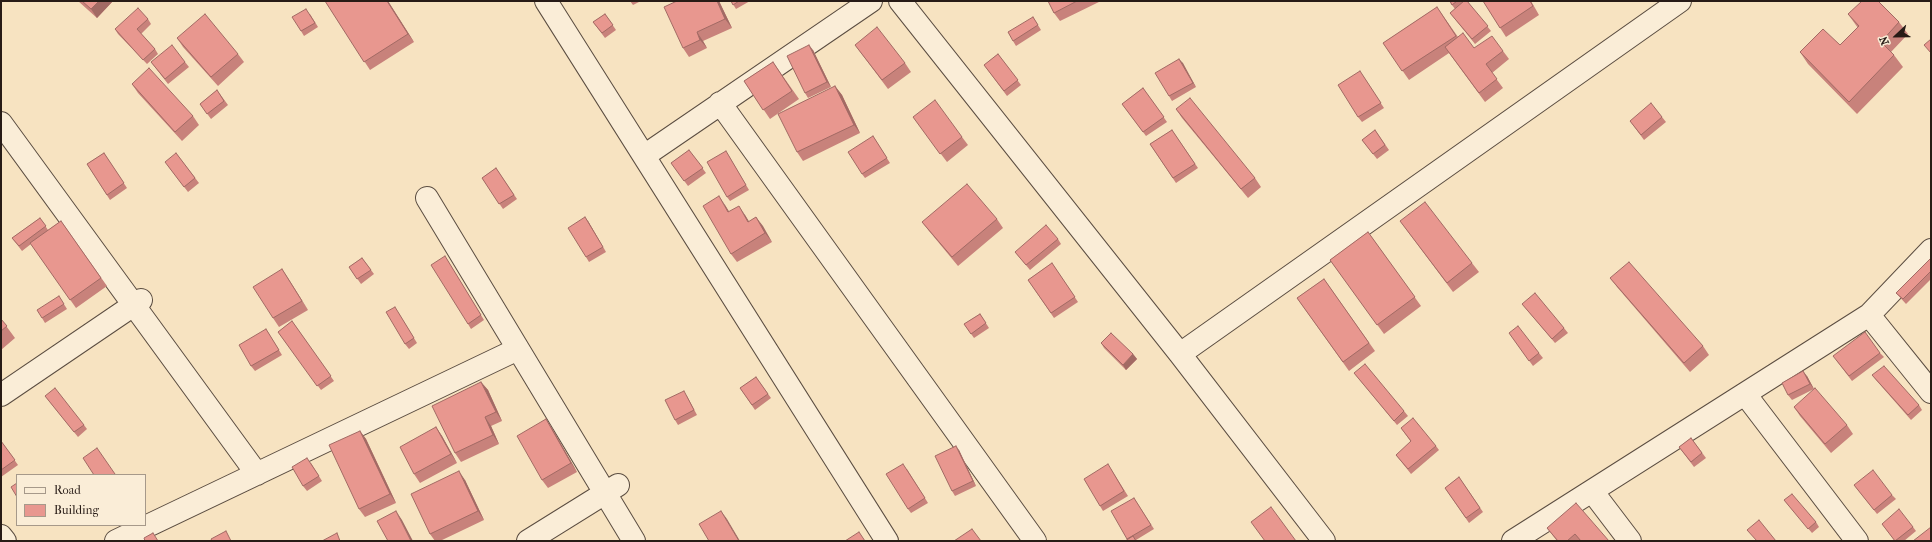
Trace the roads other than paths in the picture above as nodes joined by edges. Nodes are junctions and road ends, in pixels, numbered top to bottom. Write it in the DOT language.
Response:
graph roads {
  1 [pos="546,1"];
  2 [pos="871,1"];
  3 [pos="900,1"];
  4 [pos="1680,1"];
  5 [pos="720,103"];
  6 [pos="1,123"];
  7 [pos="644,156"];
  8 [pos="427,198"];
  9 [pos="1931,250"];
  10 [pos="137,302"];
  11 [pos="1869,315"];
  12 [pos="518,349"];
  13 [pos="1180,354"];
  14 [pos="1931,392"];
  15 [pos="1745,394"];
  16 [pos="1,395"];
  17 [pos="257,474"];
  18 [pos="611,489"];
  19 [pos="1592,491"];
  20 [pos="1,536"];
  21 [pos="5,541"];
  22 [pos="116,541"];
  23 [pos="528,541"];
  24 [pos="634,541"];
  25 [pos="887,541"];
  26 [pos="1035,541"];
  27 [pos="1324,541"];
  28 [pos="1513,541"];
  29 [pos="1630,541"];
  30 [pos="1857,541"];
  1 -- 7 [label="street"];
  2 -- 5 [label="street"];
  3 -- 13 [label="street"];
  4 -- 13 [label="street"];
  5 -- 7 [label="street"];
  5 -- 26 [label="street"];
  6 -- 10 [label="street"];
  7 -- 25 [label="street"];
  8 -- 12 [label="street"];
  9 -- 11 [label="street"];
  10 -- 16 [label="street"];
  10 -- 17 [label="street"];
  11 -- 14 [label="street"];
  11 -- 15 [label="street"];
  12 -- 17 [label="street"];
  12 -- 18 [label="street"];
  13 -- 27 [label="street"];
  15 -- 19 [label="street"];
  15 -- 30 [label="street"];
  17 -- 22 [label="street"];
  18 -- 23 [label="street"];
  18 -- 24 [label="street"];
  19 -- 28 [label="street"];
  19 -- 29 [label="street"];
  20 -- 21 [label="street"];
}
